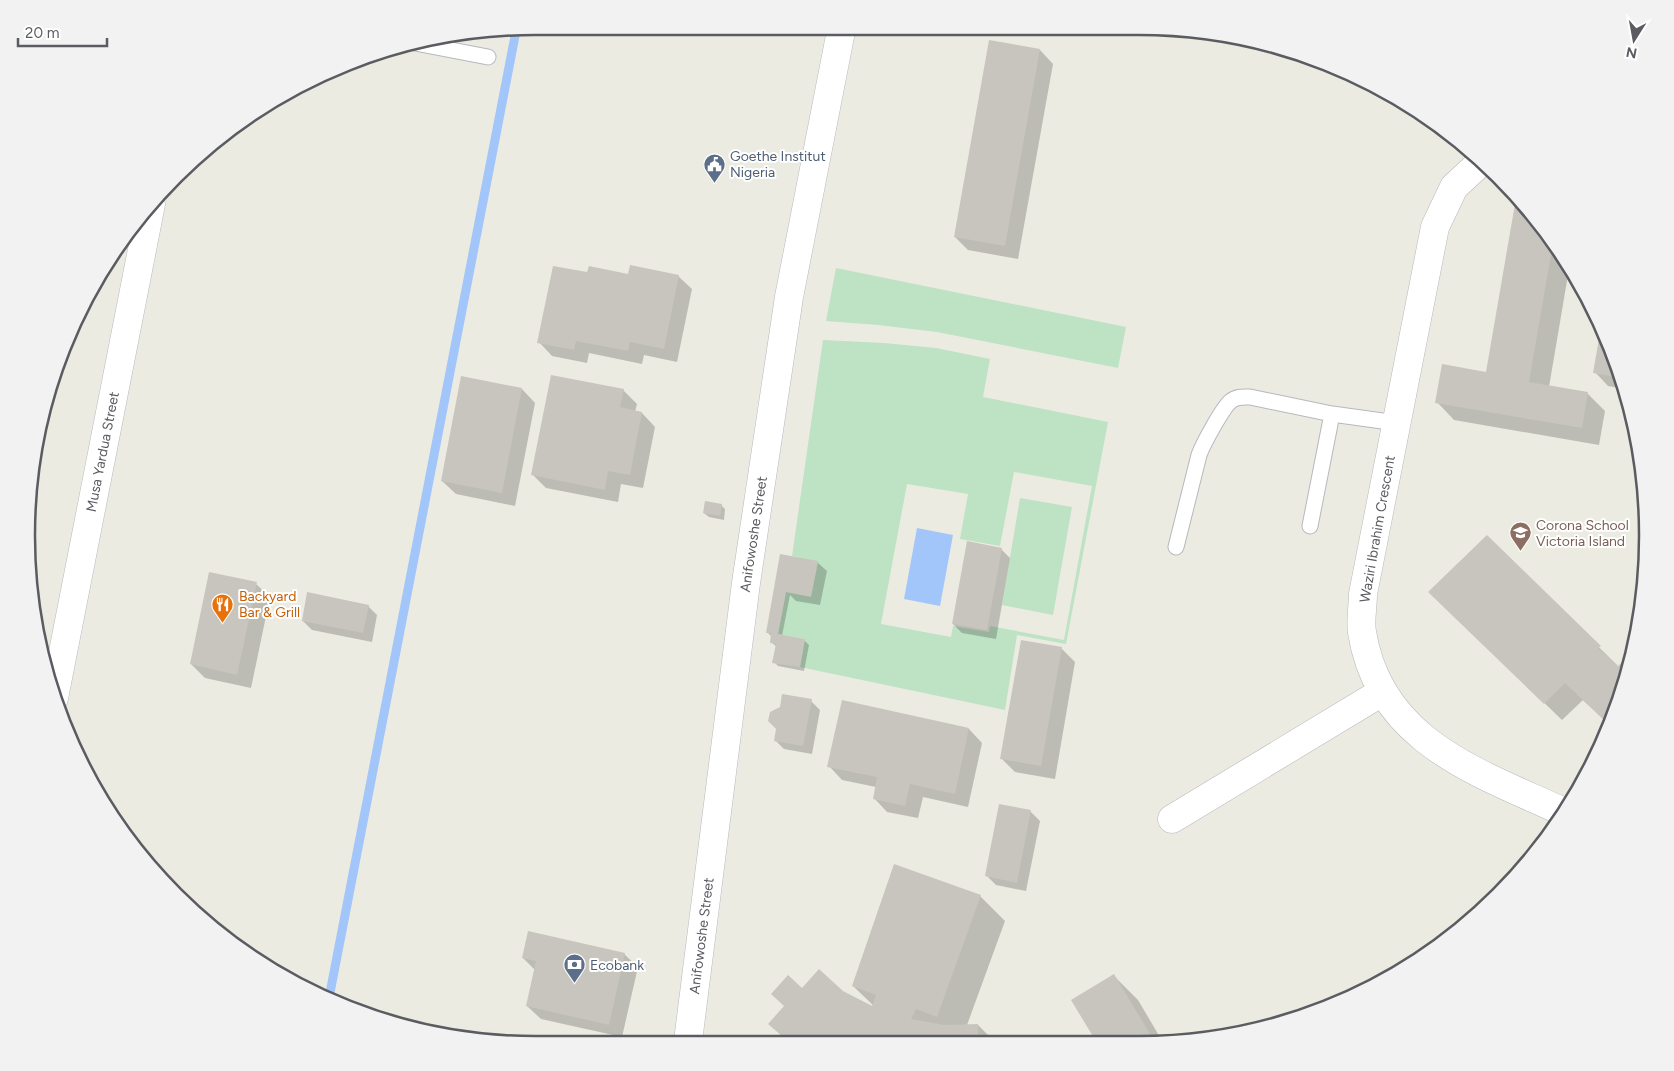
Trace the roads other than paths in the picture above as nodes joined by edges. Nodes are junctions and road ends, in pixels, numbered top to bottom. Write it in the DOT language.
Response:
graph roads {
  1 [pos="840,35"];
  2 [pos="432,46"];
  3 [pos="488,57"];
  4 [pos="1476,166"];
  5 [pos="148,218"];
  6 [pos="1332,414"];
  7 [pos="1396,423"];
  8 [pos="1310,526"];
  9 [pos="1176,547"];
  10 [pos="57,681"];
  11 [pos="1382,692"];
  12 [pos="1558,809"];
  13 [pos="1172,819"];
  14 [pos="689,1036"];
  1 -- 14 [label="street, Anifowoshe Street"];
  2 -- 3 [label="lane"];
  4 -- 7 [label="street, Waziri Ibrahim Crescent"];
  5 -- 10 [label="street, Musa Yardua Street"];
  6 -- 7 [label="lane"];
  6 -- 8 [label="lane"];
  6 -- 9 [label="lane"];
  7 -- 11 [label="street, Waziri Ibrahim Crescent"];
  11 -- 12 [label="street, Waziri Ibrahim Crescent"];
  11 -- 13 [label="street"];
}
